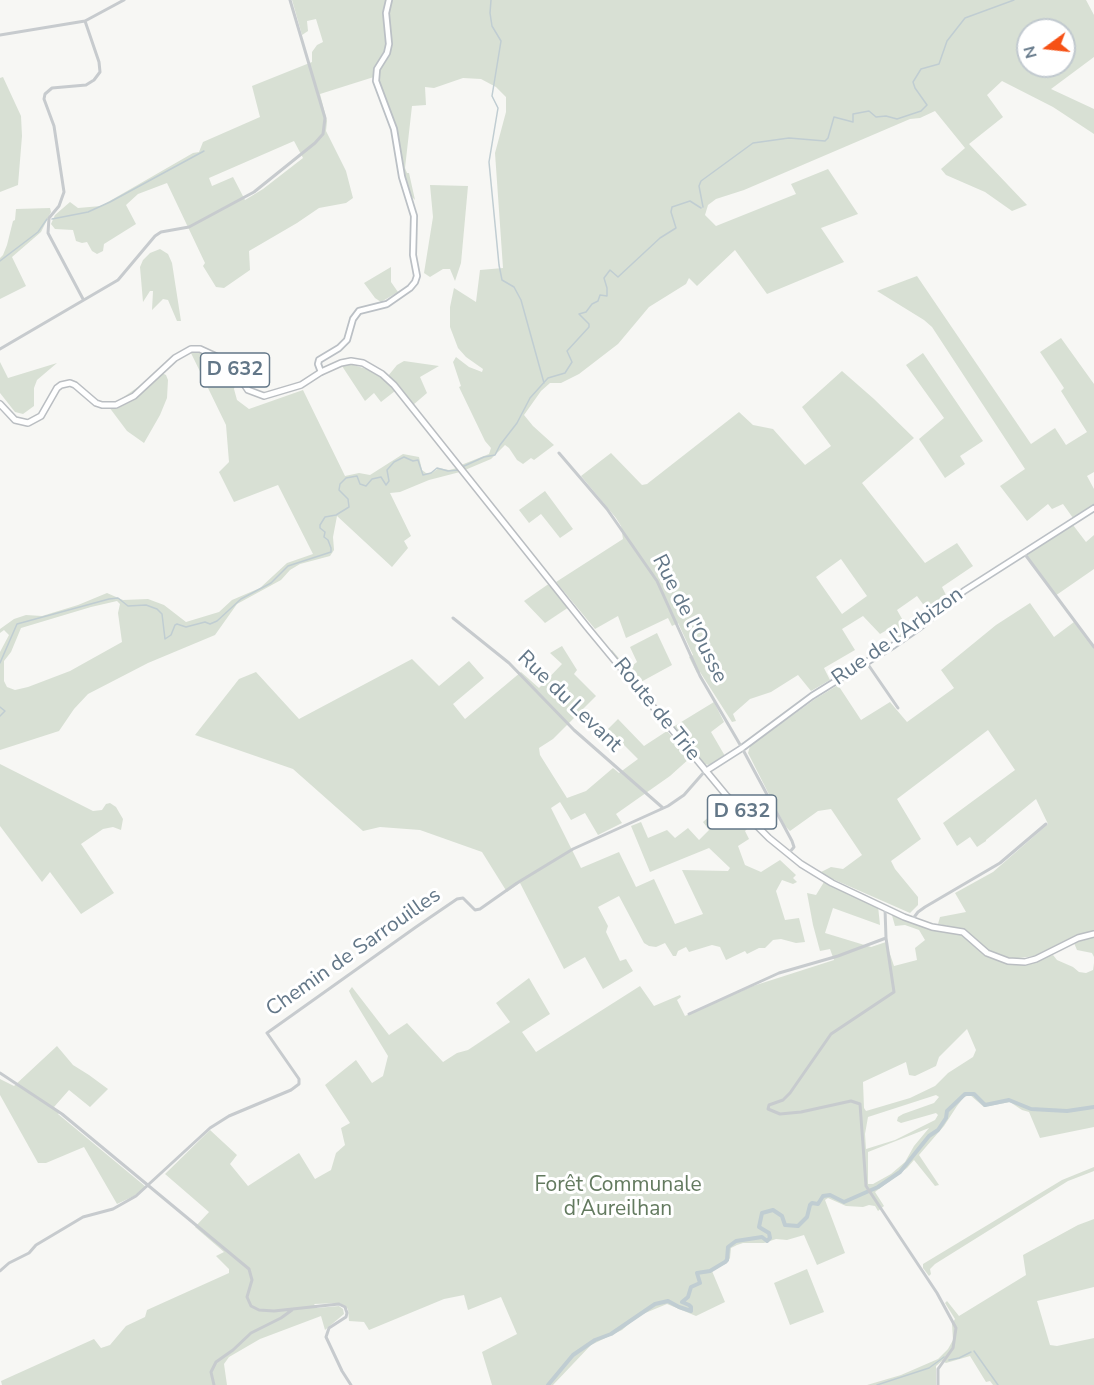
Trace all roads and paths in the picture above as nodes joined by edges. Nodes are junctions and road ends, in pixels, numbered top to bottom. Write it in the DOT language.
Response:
graph roads {
  1 [pos="124,0"];
  2 [pos="290,0"];
  3 [pos="388,0"];
  4 [pos="85,21"];
  5 [pos="0,35"];
  6 [pos="83,299"];
  7 [pos="0,349"];
  8 [pos="321,372"];
  9 [pos="0,404"];
  10 [pos="559,453"];
  11 [pos="1094,508"];
  12 [pos="1024,553"];
  13 [pos="453,618"];
  14 [pos="1094,647"];
  15 [pos="867,662"];
  16 [pos="898,708"];
  17 [pos="742,748"];
  18 [pos="706,771"];
  19 [pos="663,808"];
  20 [pos="1046,824"];
  21 [pos="789,853"];
  22 [pos="885,908"];
  23 [pos="912,920"];
  24 [pos="1094,934"];
  25 [pos="886,938"];
  26 [pos="689,1014"];
  27 [pos="0,1073"];
  28 [pos="148,1185"];
  29 [pos="0,1271"];
  30 [pos="292,1310"];
  31 [pos="214,1385"];
  32 [pos="351,1385"];
  33 [pos="938,1385"];
  1 -- 4 [label="street"];
  2 -- 6 [label="street"];
  3 -- 8 [label="street"];
  4 -- 5 [label="street"];
  4 -- 6 [label="street"];
  6 -- 7 [label="street"];
  8 -- 9 [label="main road, D 632"];
  8 -- 18 [label="main road, Route de Trie / D 632"];
  10 -- 17 [label="street, Rue de l'Ousse"];
  11 -- 12 [label="street, Rue de l'Arbizon"];
  12 -- 14 [label="street"];
  12 -- 15 [label="street, Rue de l'Arbizon"];
  13 -- 19 [label="street, Rue du Levant"];
  15 -- 16 [label="street"];
  15 -- 17 [label="street, Rue de l'Arbizon"];
  17 -- 18 [label="street, Rue de l'Arbizon"];
  17 -- 21 [label="street, Rue de l'Ousse"];
  18 -- 19 [label="street"];
  18 -- 21 [label="main road, Route de Trie / D 632"];
  19 -- 28 [label="street, Chemin de Sarrouilles"];
  20 -- 23 [label="street"];
  21 -- 22 [label="main road, Route de Trie / D 632"];
  22 -- 23 [label="main road, D 632"];
  22 -- 25 [label="street"];
  23 -- 24 [label="main road, D 632"];
  25 -- 26 [label="street"];
  25 -- 33 [label="street"];
  27 -- 28 [label="street"];
  28 -- 29 [label="street"];
  28 -- 30 [label="street"];
  30 -- 31 [label="street"];
  30 -- 32 [label="street"];
}
